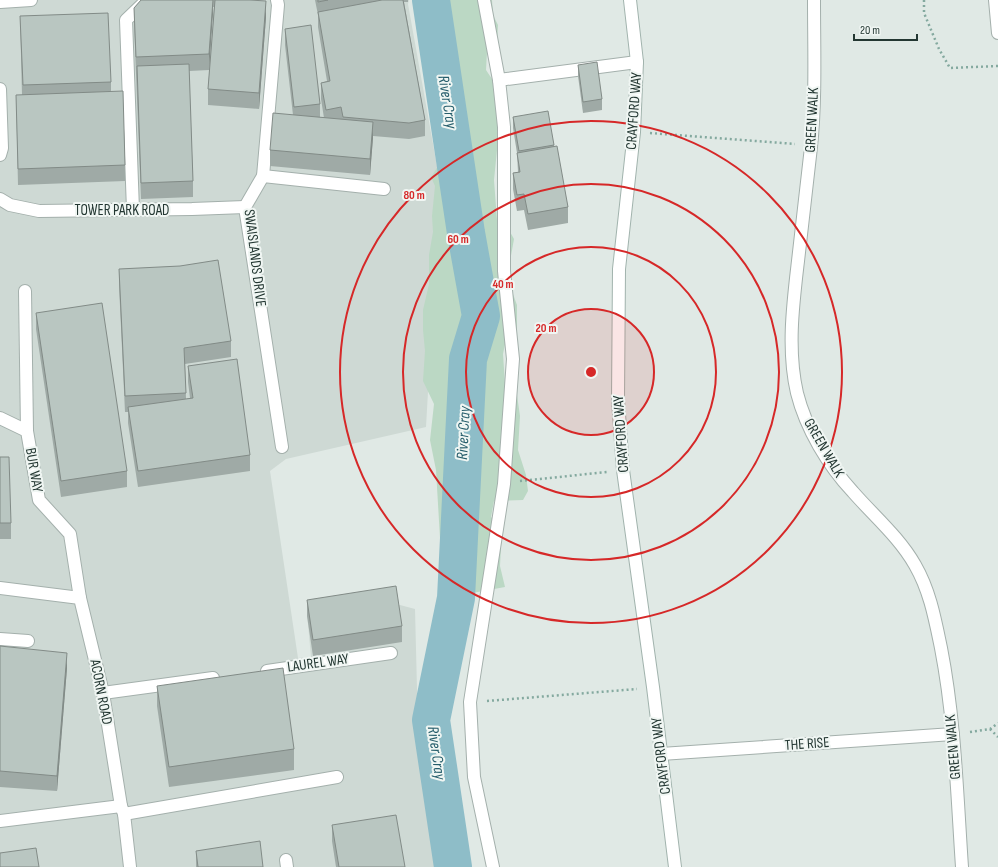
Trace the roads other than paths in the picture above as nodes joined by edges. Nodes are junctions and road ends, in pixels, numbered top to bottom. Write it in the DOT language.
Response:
graph roads {
  1 [pos="31,0"];
  2 [pos="146,0"];
  3 [pos="277,0"];
  4 [pos="484,0"];
  5 [pos="630,0"];
  6 [pos="814,0"];
  7 [pos="995,0"];
  8 [pos="0,2"];
  9 [pos="998,33"];
  10 [pos="637,62"];
  11 [pos="499,80"];
  12 [pos="0,89"];
  13 [pos="0,155"];
  14 [pos="263,176"];
  15 [pos="384,189"];
  16 [pos="0,199"];
  17 [pos="245,207"];
  18 [pos="133,210"];
  19 [pos="25,291"];
  20 [pos="0,418"];
  21 [pos="27,432"];
  22 [pos="282,447"];
  23 [pos="0,588"];
  24 [pos="80,598"];
  25 [pos="0,639"];
  26 [pos="28,641"];
  27 [pos="390,653"];
  28 [pos="257,672"];
  29 [pos="226,676"];
  30 [pos="103,693"];
  31 [pos="953,734"];
  32 [pos="661,754"];
  33 [pos="337,777"];
  34 [pos="123,810"];
  35 [pos="0,821"];
  36 [pos="130,867"];
  37 [pos="493,867"];
  38 [pos="675,867"];
  39 [pos="962,867"];
  1 -- 8 [label="street"];
  2 -- 18 [label="street"];
  3 -- 14 [label="street, SWAISLANDS DRIVE"];
  4 -- 11 [label="street"];
  5 -- 10 [label="street, CRAYFORD WAY"];
  6 -- 31 [label="street, GREEN WALK"];
  7 -- 9 [label="street"];
  10 -- 11 [label="street"];
  10 -- 32 [label="street, CRAYFORD WAY"];
  11 -- 37 [label="street"];
  12 -- 13 [label="street"];
  14 -- 15 [label="street"];
  14 -- 17 [label="street, SWAISLANDS DRIVE"];
  16 -- 18 [label="street, TOWER PARK ROAD"];
  17 -- 18 [label="street, TOWER PARK ROAD"];
  17 -- 22 [label="street, SWAISLANDS DRIVE"];
  19 -- 21 [label="street"];
  20 -- 21 [label="street, BUR WAY"];
  21 -- 24 [label="street, BUR WAY"];
  23 -- 24 [label="street"];
  24 -- 30 [label="street, ACORN ROAD"];
  25 -- 26 [label="street"];
  27 -- 28 [label="street, LAUREL WAY"];
  29 -- 30 [label="street"];
  30 -- 34 [label="street, ACORN ROAD"];
  31 -- 32 [label="street, THE RISE"];
  31 -- 39 [label="street, GREEN WALK"];
  32 -- 38 [label="street, CRAYFORD WAY"];
  33 -- 34 [label="street"];
  34 -- 35 [label="street"];
  34 -- 36 [label="street, ACORN ROAD"];
}
